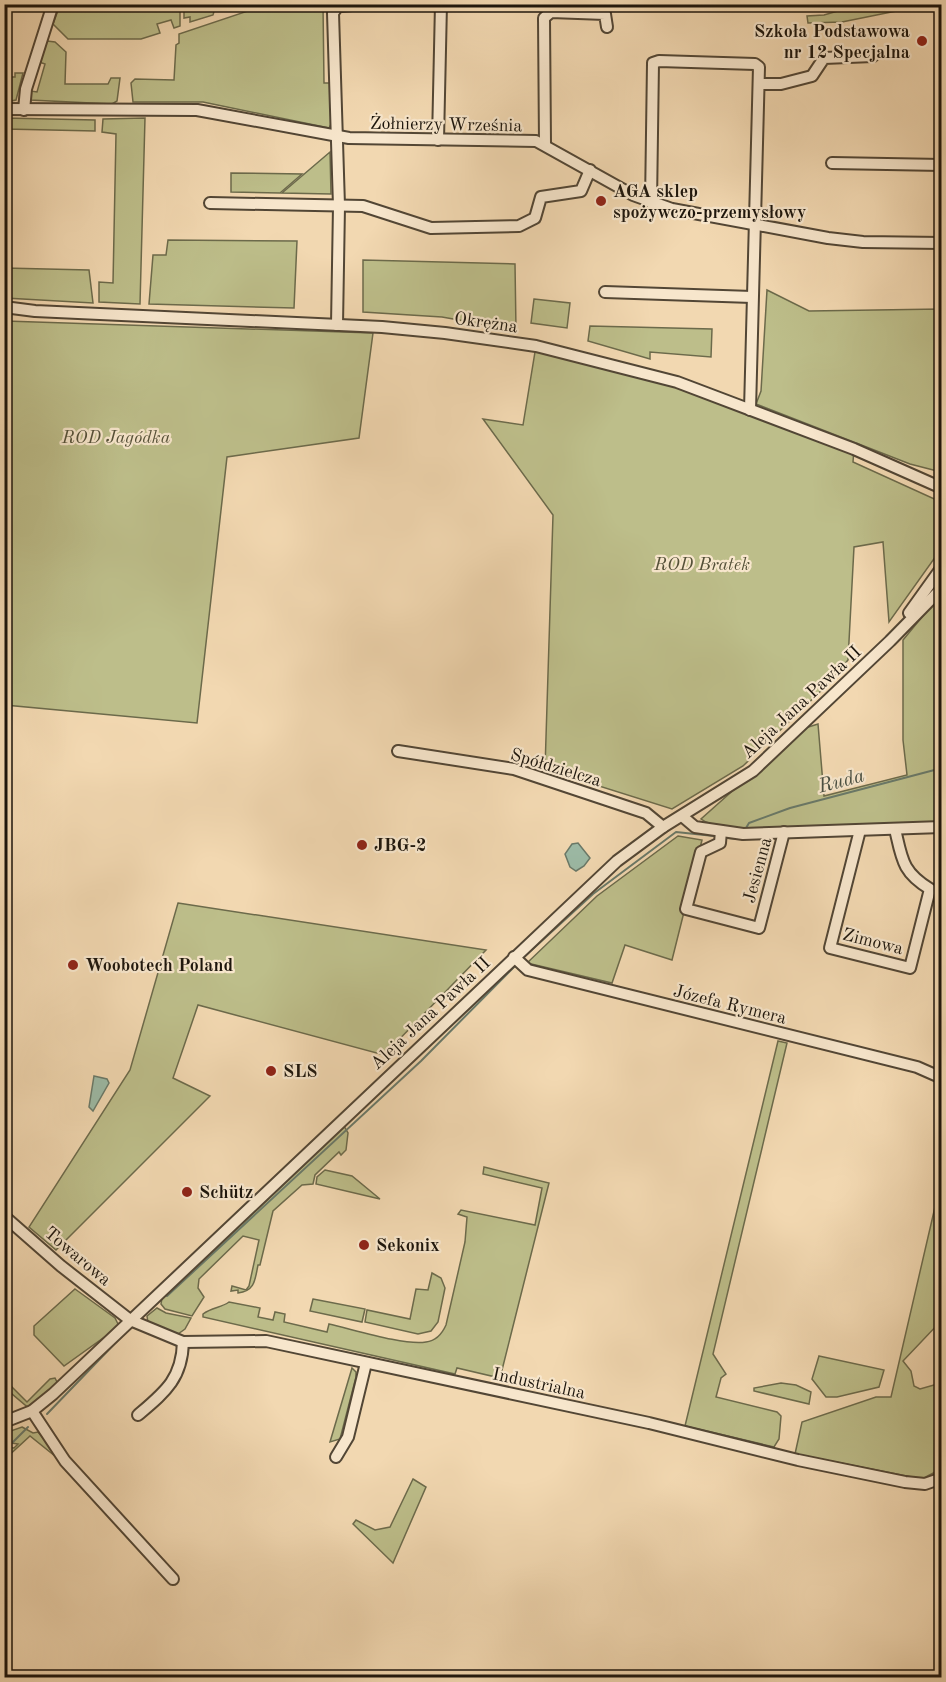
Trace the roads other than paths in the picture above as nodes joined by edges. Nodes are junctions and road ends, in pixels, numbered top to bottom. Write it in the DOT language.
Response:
graph roads {
  1 [pos="53,4"];
  2 [pos="366,4"];
  3 [pos="441,4"];
  4 [pos="608,27"];
  5 [pos="873,56"];
  6 [pos="759,84"];
  7 [pos="4,110"];
  8 [pos="24,110"];
  9 [pos="338,136"];
  10 [pos="438,140"];
  11 [pos="545,144"];
  12 [pos="831,163"];
  13 [pos="942,165"];
  14 [pos="591,170"];
  15 [pos="210,202"];
  16 [pos="651,203"];
  17 [pos="339,206"];
  18 [pos="753,223"];
  19 [pos="942,243"];
  20 [pos="605,292"];
  21 [pos="752,297"];
  22 [pos="4,307"];
  23 [pos="35,311"];
  24 [pos="4,313"];
  25 [pos="337,325"];
  26 [pos="750,410"];
  27 [pos="911,472"];
  28 [pos="942,480"];
  29 [pos="942,488"];
  30 [pos="942,567"];
  31 [pos="942,588"];
  32 [pos="890,641"];
  33 [pos="398,751"];
  34 [pos="682,816"];
  35 [pos="663,826"];
  36 [pos="942,827"];
  37 [pos="895,829"];
  38 [pos="860,830"];
  39 [pos="721,831"];
  40 [pos="784,832"];
  41 [pos="514,957"];
  42 [pos="942,1078"];
  43 [pos="4,1216"];
  44 [pos="130,1320"];
  45 [pos="183,1342"];
  46 [pos="366,1363"];
  47 [pos="32,1411"];
  48 [pos="138,1415"];
  49 [pos="4,1422"];
  50 [pos="336,1458"];
  51 [pos="942,1478"];
  52 [pos="173,1579"];
  1 -- 8 [label="street"];
  2 -- 9 [label="street"];
  3 -- 10 [label="street"];
  4 -- 11 [label="street"];
  5 -- 6 [label="street"];
  6 -- 16 [label="street"];
  6 -- 18 [label="street"];
  7 -- 8 [label="street, Żołnierzy Września"];
  8 -- 9 [label="street, Żołnierzy Września"];
  9 -- 10 [label="street, Żołnierzy Września"];
  9 -- 17 [label="street"];
  10 -- 11 [label="street, Żołnierzy Września"];
  11 -- 14 [label="street, Żołnierzy Września"];
  12 -- 13 [label="street"];
  14 -- 16 [label="street, Żołnierzy Września"];
  14 -- 17 [label="street"];
  15 -- 17 [label="street"];
  16 -- 18 [label="street, Żołnierzy Września"];
  17 -- 25 [label="street"];
  18 -- 19 [label="street, Żołnierzy Września"];
  18 -- 21 [label="street"];
  20 -- 21 [label="street"];
  21 -- 26 [label="street"];
  22 -- 23 [label="street, Okrężna"];
  23 -- 24 [label="street, Okrężna"];
  23 -- 25 [label="street, Okrężna"];
  25 -- 26 [label="street, Okrężna"];
  26 -- 27 [label="street, Okrężna"];
  27 -- 28 [label="street, Okrężna"];
  27 -- 29 [label="street, Okrężna"];
  30 -- 32 [label="street, Aleja Jana Pawła II"];
  31 -- 32 [label="street, Aleja Jana Pawła II"];
  32 -- 34 [label="street, Aleja Jana Pawła II"];
  33 -- 35 [label="street, Spółdzielcza"];
  34 -- 35 [label="street, Aleja Jana Pawła II"];
  34 -- 39 [label="street"];
  35 -- 41 [label="street, Aleja Jana Pawła II"];
  36 -- 37 [label="street"];
  37 -- 38 [label="street"];
  37 -- 38 [label="street, Zimowa"];
  38 -- 40 [label="street"];
  39 -- 40 [label="street"];
  39 -- 40 [label="street, Jesienna"];
  41 -- 42 [label="street, Józefa Rymera"];
  41 -- 44 [label="street, Aleja Jana Pawła II"];
  43 -- 44 [label="street, Towarowa"];
  44 -- 45 [label="street, Industrialna"];
  44 -- 47 [label="street, Aleja Jana Pawła II"];
  45 -- 46 [label="street, Industrialna"];
  45 -- 48 [label="street"];
  46 -- 50 [label="street"];
  46 -- 51 [label="street, Industrialna"];
  47 -- 49 [label="street, Aleja Jana Pawła II"];
  47 -- 52 [label="street"];
}
